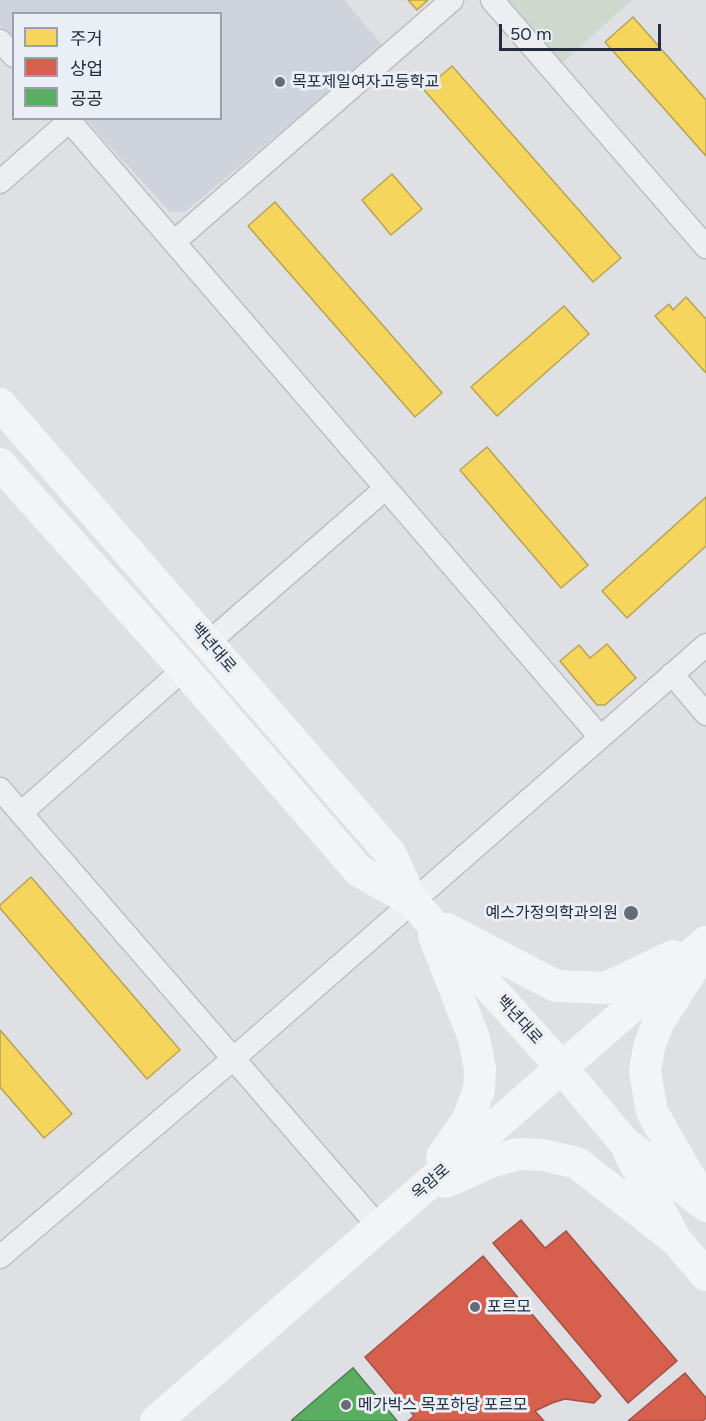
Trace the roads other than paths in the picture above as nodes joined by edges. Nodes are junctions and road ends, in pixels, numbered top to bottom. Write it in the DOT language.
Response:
graph roads {
  1 [pos="452,0"];
  2 [pos="492,0"];
  3 [pos="0,41"];
  4 [pos="12,54"];
  5 [pos="68,120"];
  6 [pos="0,182"];
  7 [pos="174,242"];
  8 [pos="706,247"];
  9 [pos="0,404"];
  10 [pos="0,464"];
  11 [pos="386,488"];
  12 [pos="208,643"];
  13 [pos="706,645"];
  14 [pos="184,669"];
  15 [pos="672,674"];
  16 [pos="706,714"];
  17 [pos="600,737"];
  18 [pos="0,789"];
  19 [pos="21,813"];
  20 [pos="420,910"];
  21 [pos="706,941"];
  22 [pos="706,947"];
  23 [pos="233,1059"];
  24 [pos="562,1068"];
  25 [pos="623,1141"];
  26 [pos="416,1195"];
  27 [pos="706,1206"];
  28 [pos="379,1227"];
  29 [pos="675,1239"];
  30 [pos="0,1257"];
  31 [pos="706,1275"];
  32 [pos="156,1421"];
  1 -- 7 [label="street"];
  2 -- 8 [label="street"];
  3 -- 4 [label="street"];
  5 -- 6 [label="street"];
  5 -- 7 [label="street"];
  7 -- 11 [label="street"];
  9 -- 12 [label="street, 백년대로"];
  10 -- 14 [label="street, 백년대로"];
  11 -- 12 [label="street"];
  11 -- 17 [label="street"];
  12 -- 20 [label="street, 백년대로"];
  13 -- 15 [label="street"];
  14 -- 19 [label="street"];
  14 -- 20 [label="street, 백년대로"];
  15 -- 16 [label="street"];
  15 -- 17 [label="street"];
  17 -- 20 [label="street"];
  18 -- 19 [label="street"];
  19 -- 23 [label="street"];
  20 -- 21 [label="street"];
  20 -- 23 [label="street"];
  20 -- 24 [label="street, 백년대로"];
  20 -- 26 [label="street"];
  21 -- 24 [label="street, 옥암로"];
  22 -- 27 [label="street"];
  23 -- 28 [label="street"];
  23 -- 30 [label="street"];
  24 -- 25 [label="street, 백년대로"];
  24 -- 26 [label="street, 옥암로"];
  25 -- 27 [label="street, 백년대로"];
  25 -- 29 [label="street, 백년대로"];
  26 -- 28 [label="street, 옥암로"];
  26 -- 29 [label="street"];
  28 -- 32 [label="street, 옥암로"];
  29 -- 31 [label="street, 백년대로"];
}
